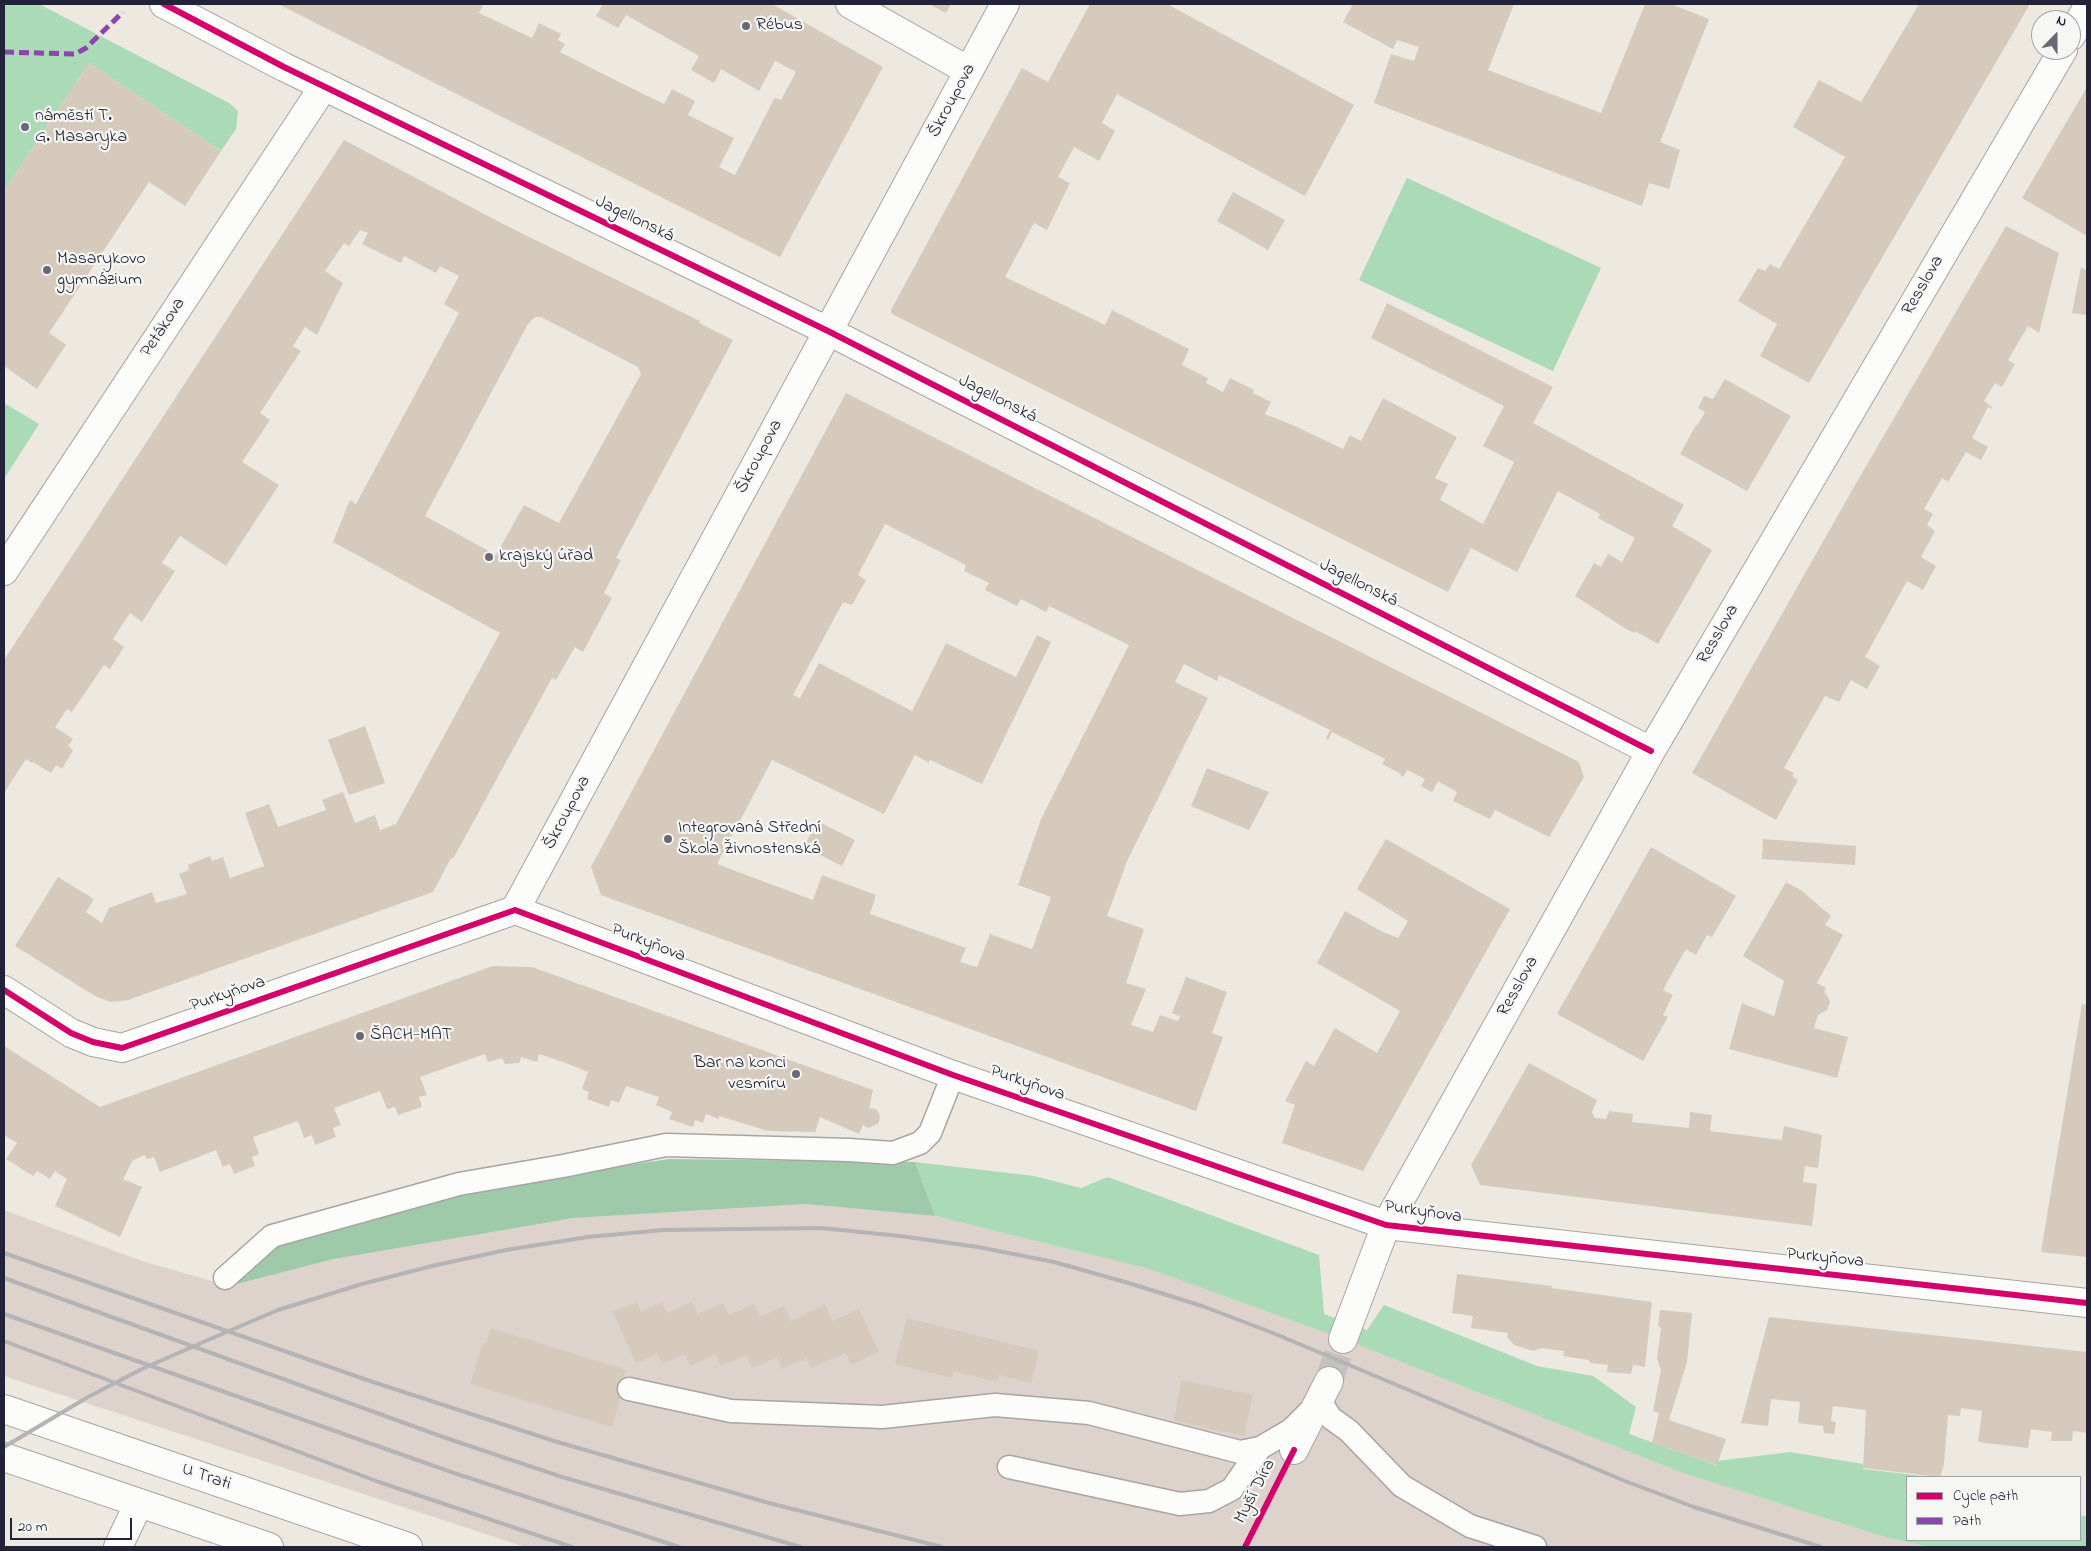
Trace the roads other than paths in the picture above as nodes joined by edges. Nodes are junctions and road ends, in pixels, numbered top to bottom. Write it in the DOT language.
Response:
graph roads {
  1 [pos="164,4"];
  2 [pos="850,4"];
  3 [pos="1005,4"];
  4 [pos="2056,60"];
  5 [pos="968,72"];
  6 [pos="324,86"];
  7 [pos="828,331"];
  8 [pos="4,571"];
  9 [pos="1651,751"];
  10 [pos="515,910"];
  11 [pos="4,990"];
  12 [pos="953,1075"];
  13 [pos="1386,1225"];
  14 [pos="225,1278"];
  15 [pos="2087,1302"];
  16 [pos="1343,1339"];
  17 [pos="629,1388"];
  18 [pos="1324,1391"];
  19 [pos="4,1409"];
  20 [pos="1260,1448"];
  21 [pos="1294,1450"];
  22 [pos="4,1457"];
  23 [pos="1009,1466"];
  24 [pos="139,1503"];
  25 [pos="118,1547"];
  26 [pos="269,1547"];
  27 [pos="408,1547"];
  28 [pos="1534,1547"];
  1 -- 6 [label="street"];
  2 -- 5 [label="street"];
  3 -- 5 [label="street, Škroupova"];
  4 -- 9 [label="street, Resslova"];
  5 -- 7 [label="street, Škroupova"];
  6 -- 7 [label="street, Jagellonská"];
  6 -- 8 [label="street, Petákova"];
  7 -- 9 [label="street, Jagellonská"];
  7 -- 10 [label="street, Škroupova"];
  9 -- 13 [label="street, Resslova"];
  10 -- 11 [label="street, Purkyňova"];
  10 -- 12 [label="street, Purkyňova"];
  12 -- 13 [label="street, Purkyňova"];
  12 -- 14 [label="lane"];
  13 -- 15 [label="street, Purkyňova"];
  13 -- 16 [label="street"];
  17 -- 20 [label="lane"];
  18 -- 20 [label="lane"];
  18 -- 21 [label="street, Myší Díra"];
  18 -- 28 [label="lane"];
  19 -- 27 [label="street, U Trati"];
  20 -- 23 [label="lane"];
  22 -- 24 [label="street"];
  24 -- 25 [label="street"];
  24 -- 26 [label="street"];
}
